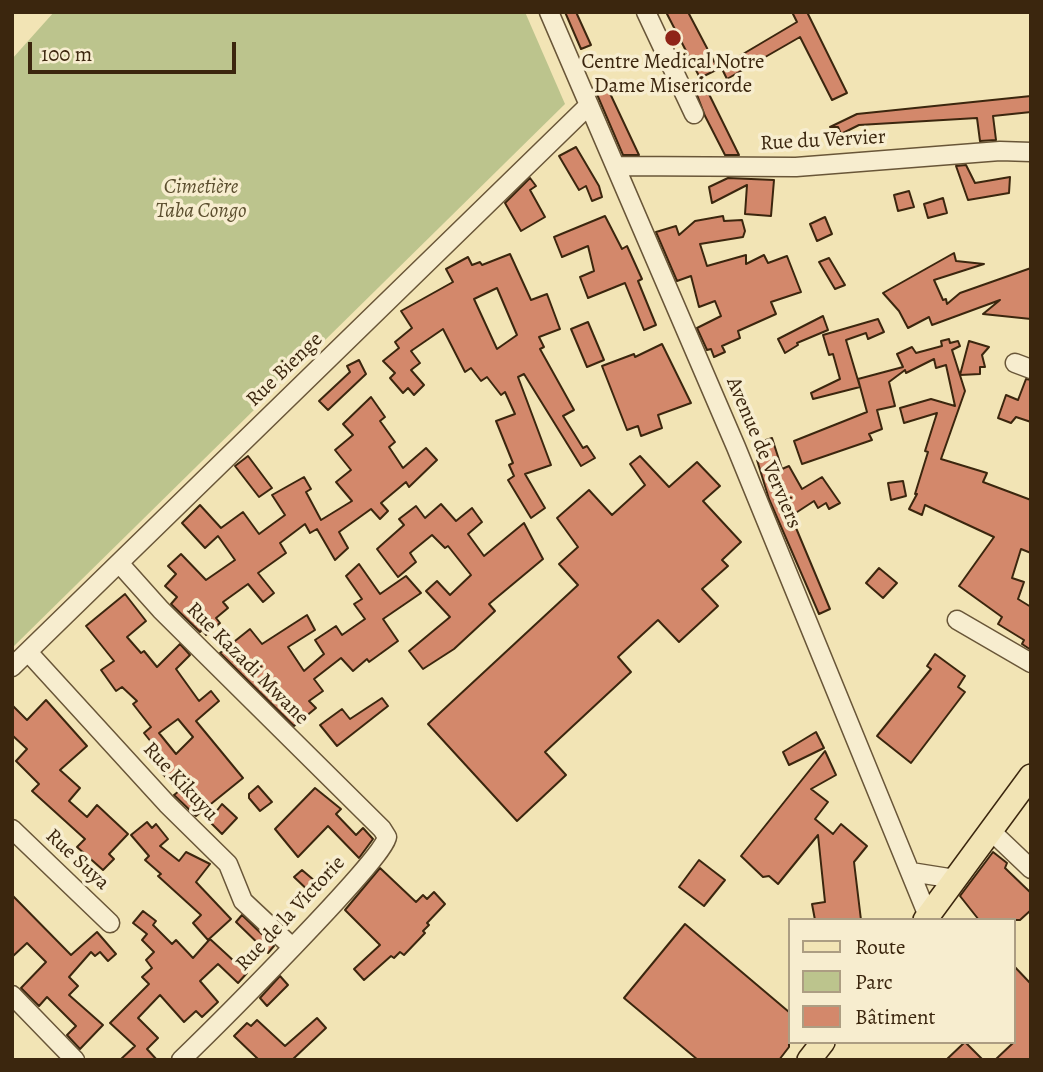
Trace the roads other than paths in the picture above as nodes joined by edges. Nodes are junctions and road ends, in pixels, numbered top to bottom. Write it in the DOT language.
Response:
graph roads {
  1 [pos="549,12"];
  2 [pos="646,12"];
  3 [pos="589,105"];
  4 [pos="694,114"];
  5 [pos="1031,152"];
  6 [pos="616,166"];
  7 [pos="119,563"];
  8 [pos="957,620"];
  9 [pos="28,652"];
  10 [pos="1031,663"];
  11 [pos="12,667"];
  12 [pos="1031,776"];
  13 [pos="347,794"];
  14 [pos="12,829"];
  15 [pos="990,830"];
  16 [pos="1031,869"];
  17 [pos="911,872"];
  18 [pos="955,878"];
  19 [pos="926,918"];
  20 [pos="110,923"];
  21 [pos="291,946"];
  22 [pos="12,995"];
  23 [pos="821,1044"];
  24 [pos="75,1060"];
  25 [pos="181,1060"];
  26 [pos="809,1060"];
  1 -- 3 [label="street, Avenue de Verviers"];
  2 -- 4 [label="street"];
  3 -- 6 [label="street, Avenue de Verviers"];
  3 -- 7 [label="street, Rue Bienge"];
  5 -- 6 [label="street, Rue du Vervier"];
  6 -- 17 [label="street, Avenue de Verviers"];
  7 -- 9 [label="street, Rue Bienge"];
  7 -- 13 [label="street, Rue Kazadi Mwane"];
  8 -- 10 [label="street"];
  9 -- 11 [label="street, Rue Bienge"];
  9 -- 21 [label="street, Rue Kikuyu"];
  12 -- 15 [label="main road"];
  13 -- 21 [label="street, Rue de la Victorie"];
  14 -- 20 [label="street, Rue Suya"];
  15 -- 16 [label="street"];
  15 -- 18 [label="main road"];
  17 -- 18 [label="street"];
  17 -- 19 [label="street, Avenue de Verviers"];
  18 -- 19 [label="main road"];
  21 -- 25 [label="street, Rue de la Victorie"];
  22 -- 24 [label="street"];
  23 -- 26 [label="main road"];
}
